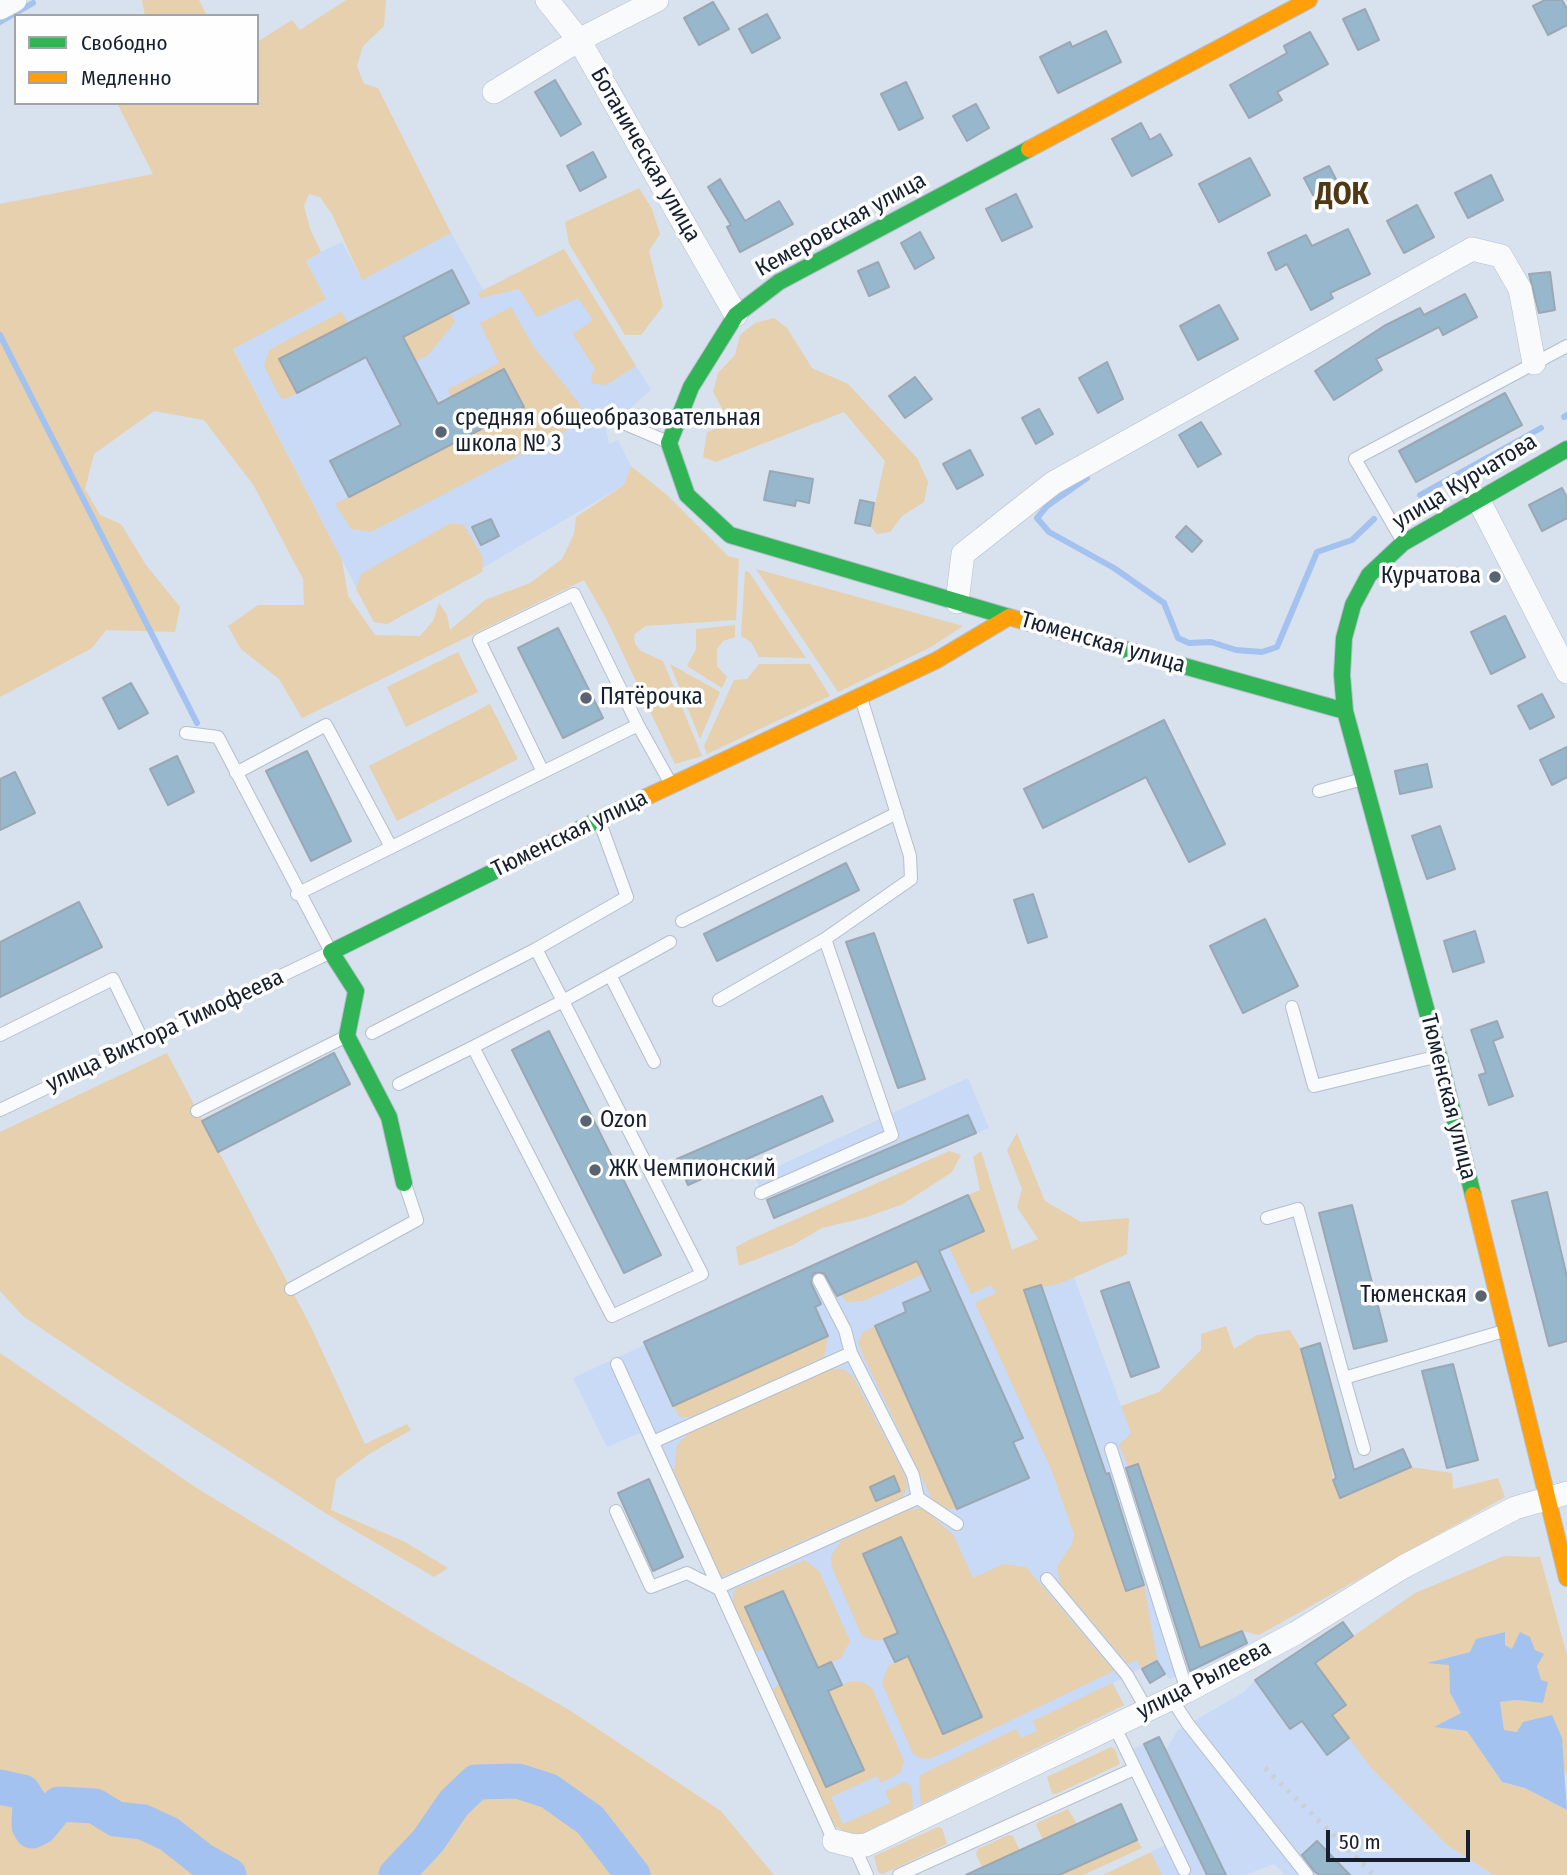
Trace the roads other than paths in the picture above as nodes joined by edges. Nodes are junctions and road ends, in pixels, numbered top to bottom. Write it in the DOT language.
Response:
graph roads {
  1 [pos="15,0"];
  2 [pos="547,0"];
  3 [pos="657,0"];
  4 [pos="1309,0"];
  5 [pos="0,8"];
  6 [pos="579,40"];
  7 [pos="494,92"];
  8 [pos="736,315"];
  9 [pos="1567,346"];
  10 [pos="1534,363"];
  11 [pos="616,420"];
  12 [pos="669,443"];
  13 [pos="1567,449"];
  14 [pos="1478,499"];
  15 [pos="1403,543"];
  16 [pos="957,603"];
  17 [pos="1009,617"];
  18 [pos="1567,672"];
  19 [pos="860,695"];
  20 [pos="1345,711"];
  21 [pos="638,725"];
  22 [pos="186,733"];
  23 [pos="543,772"];
  24 [pos="236,773"];
  25 [pos="1363,779"];
  26 [pos="671,784"];
  27 [pos="1319,791"];
  28 [pos="897,813"];
  29 [pos="599,820"];
  30 [pos="391,847"];
  31 [pos="298,894"];
  32 [pos="682,921"];
  33 [pos="825,939"];
  34 [pos="670,942"];
  35 [pos="536,949"];
  36 [pos="331,952"];
  37 [pos="610,975"];
  38 [pos="719,1000"];
  39 [pos="563,1001"];
  40 [pos="1292,1007"];
  41 [pos="372,1033"];
  42 [pos="0,1035"];
  43 [pos="347,1036"];
  44 [pos="143,1041"];
  45 [pos="473,1047"];
  46 [pos="1439,1056"];
  47 [pos="654,1062"];
  48 [pos="400,1084"];
  49 [pos="0,1110"];
  50 [pos="197,1111"];
  51 [pos="404,1183"];
  52 [pos="761,1193"];
  53 [pos="1267,1218"];
  54 [pos="820,1280"];
  55 [pos="291,1289"];
  56 [pos="1505,1331"];
  57 [pos="851,1353"];
  58 [pos="617,1364"];
  59 [pos="1344,1377"];
  60 [pos="653,1442"];
  61 [pos="1111,1449"];
  62 [pos="1364,1449"];
  63 [pos="1557,1495"];
  64 [pos="918,1498"];
  65 [pos="616,1511"];
  66 [pos="957,1524"];
  67 [pos="1567,1578"];
  68 [pos="1047,1579"];
  69 [pos="717,1588"];
  70 [pos="1179,1695"];
  71 [pos="1147,1710"];
  72 [pos="1114,1725"];
  73 [pos="1134,1769"];
  74 [pos="844,1843"];
  75 [pos="1184,1870"];
  76 [pos="867,1875"];
  77 [pos="900,1875"];
  78 [pos="1307,1875"];
  1 -- 5 [label="street"];
  2 -- 6 [label="street, Ботаническая улица"];
  3 -- 6 [label="street"];
  4 -- 8 [label="street, Кемеровская улица"];
  6 -- 7 [label="street"];
  6 -- 8 [label="street, Ботаническая улица"];
  8 -- 12 [label="street, Кемеровская улица"];
  9 -- 10 [label="lane"];
  10 -- 15 [label="lane"];
  10 -- 16 [label="street"];
  11 -- 12 [label="lane"];
  12 -- 16 [label="street"];
  13 -- 14 [label="street, улица Курчатова"];
  14 -- 15 [label="street, улица Курчатова"];
  14 -- 18 [label="street"];
  15 -- 20 [label="street, улица Курчатова"];
  16 -- 17 [label="street"];
  17 -- 19 [label="street, Тюменская улица"];
  17 -- 20 [label="street, Тюменская улица"];
  19 -- 26 [label="street, Тюменская улица"];
  19 -- 28 [label="lane"];
  20 -- 25 [label="street, Тюменская улица"];
  21 -- 23 [label="lane"];
  21 -- 23 [label="lane"];
  21 -- 26 [label="lane"];
  22 -- 24 [label="lane"];
  23 -- 30 [label="lane"];
  24 -- 30 [label="lane"];
  24 -- 31 [label="lane"];
  25 -- 27 [label="lane"];
  25 -- 46 [label="street, Тюменская улица"];
  26 -- 29 [label="street, Тюменская улица"];
  28 -- 32 [label="lane"];
  28 -- 33 [label="lane"];
  29 -- 35 [label="lane"];
  29 -- 36 [label="street, Тюменская улица"];
  30 -- 31 [label="lane"];
  31 -- 36 [label="lane"];
  33 -- 38 [label="lane"];
  33 -- 52 [label="lane"];
  34 -- 37 [label="lane"];
  35 -- 39 [label="lane"];
  35 -- 41 [label="lane"];
  36 -- 43 [label="street"];
  36 -- 44 [label="lane, улица Виктора Тимофеева"];
  37 -- 39 [label="lane"];
  37 -- 47 [label="lane"];
  39 -- 45 [label="lane"];
  39 -- 45 [label="lane"];
  40 -- 46 [label="lane"];
  42 -- 44 [label="lane"];
  43 -- 50 [label="lane"];
  43 -- 51 [label="street"];
  44 -- 49 [label="lane, улица Виктора Тимофеева"];
  45 -- 48 [label="lane"];
  46 -- 56 [label="street, Тюменская улица"];
  51 -- 55 [label="lane"];
  53 -- 59 [label="lane"];
  54 -- 57 [label="lane"];
  56 -- 59 [label="lane"];
  56 -- 63 [label="street, Тюменская улица"];
  57 -- 60 [label="lane"];
  57 -- 64 [label="lane"];
  58 -- 60 [label="lane"];
  59 -- 62 [label="lane"];
  60 -- 69 [label="lane"];
  61 -- 70 [label="lane"];
  63 -- 67 [label="street, Тюменская улица"];
  63 -- 70 [label="street, улица Рылеева"];
  64 -- 66 [label="lane"];
  64 -- 69 [label="lane"];
  65 -- 69 [label="lane"];
  68 -- 71 [label="lane"];
  69 -- 74 [label="lane"];
  70 -- 71 [label="street, улица Рылеева"];
  70 -- 78 [label="lane"];
  71 -- 72 [label="street, улица Рылеева"];
  72 -- 73 [label="lane"];
  72 -- 74 [label="street, улица Рылеева"];
  73 -- 75 [label="lane"];
  73 -- 77 [label="lane"];
  74 -- 76 [label="lane"];
}
